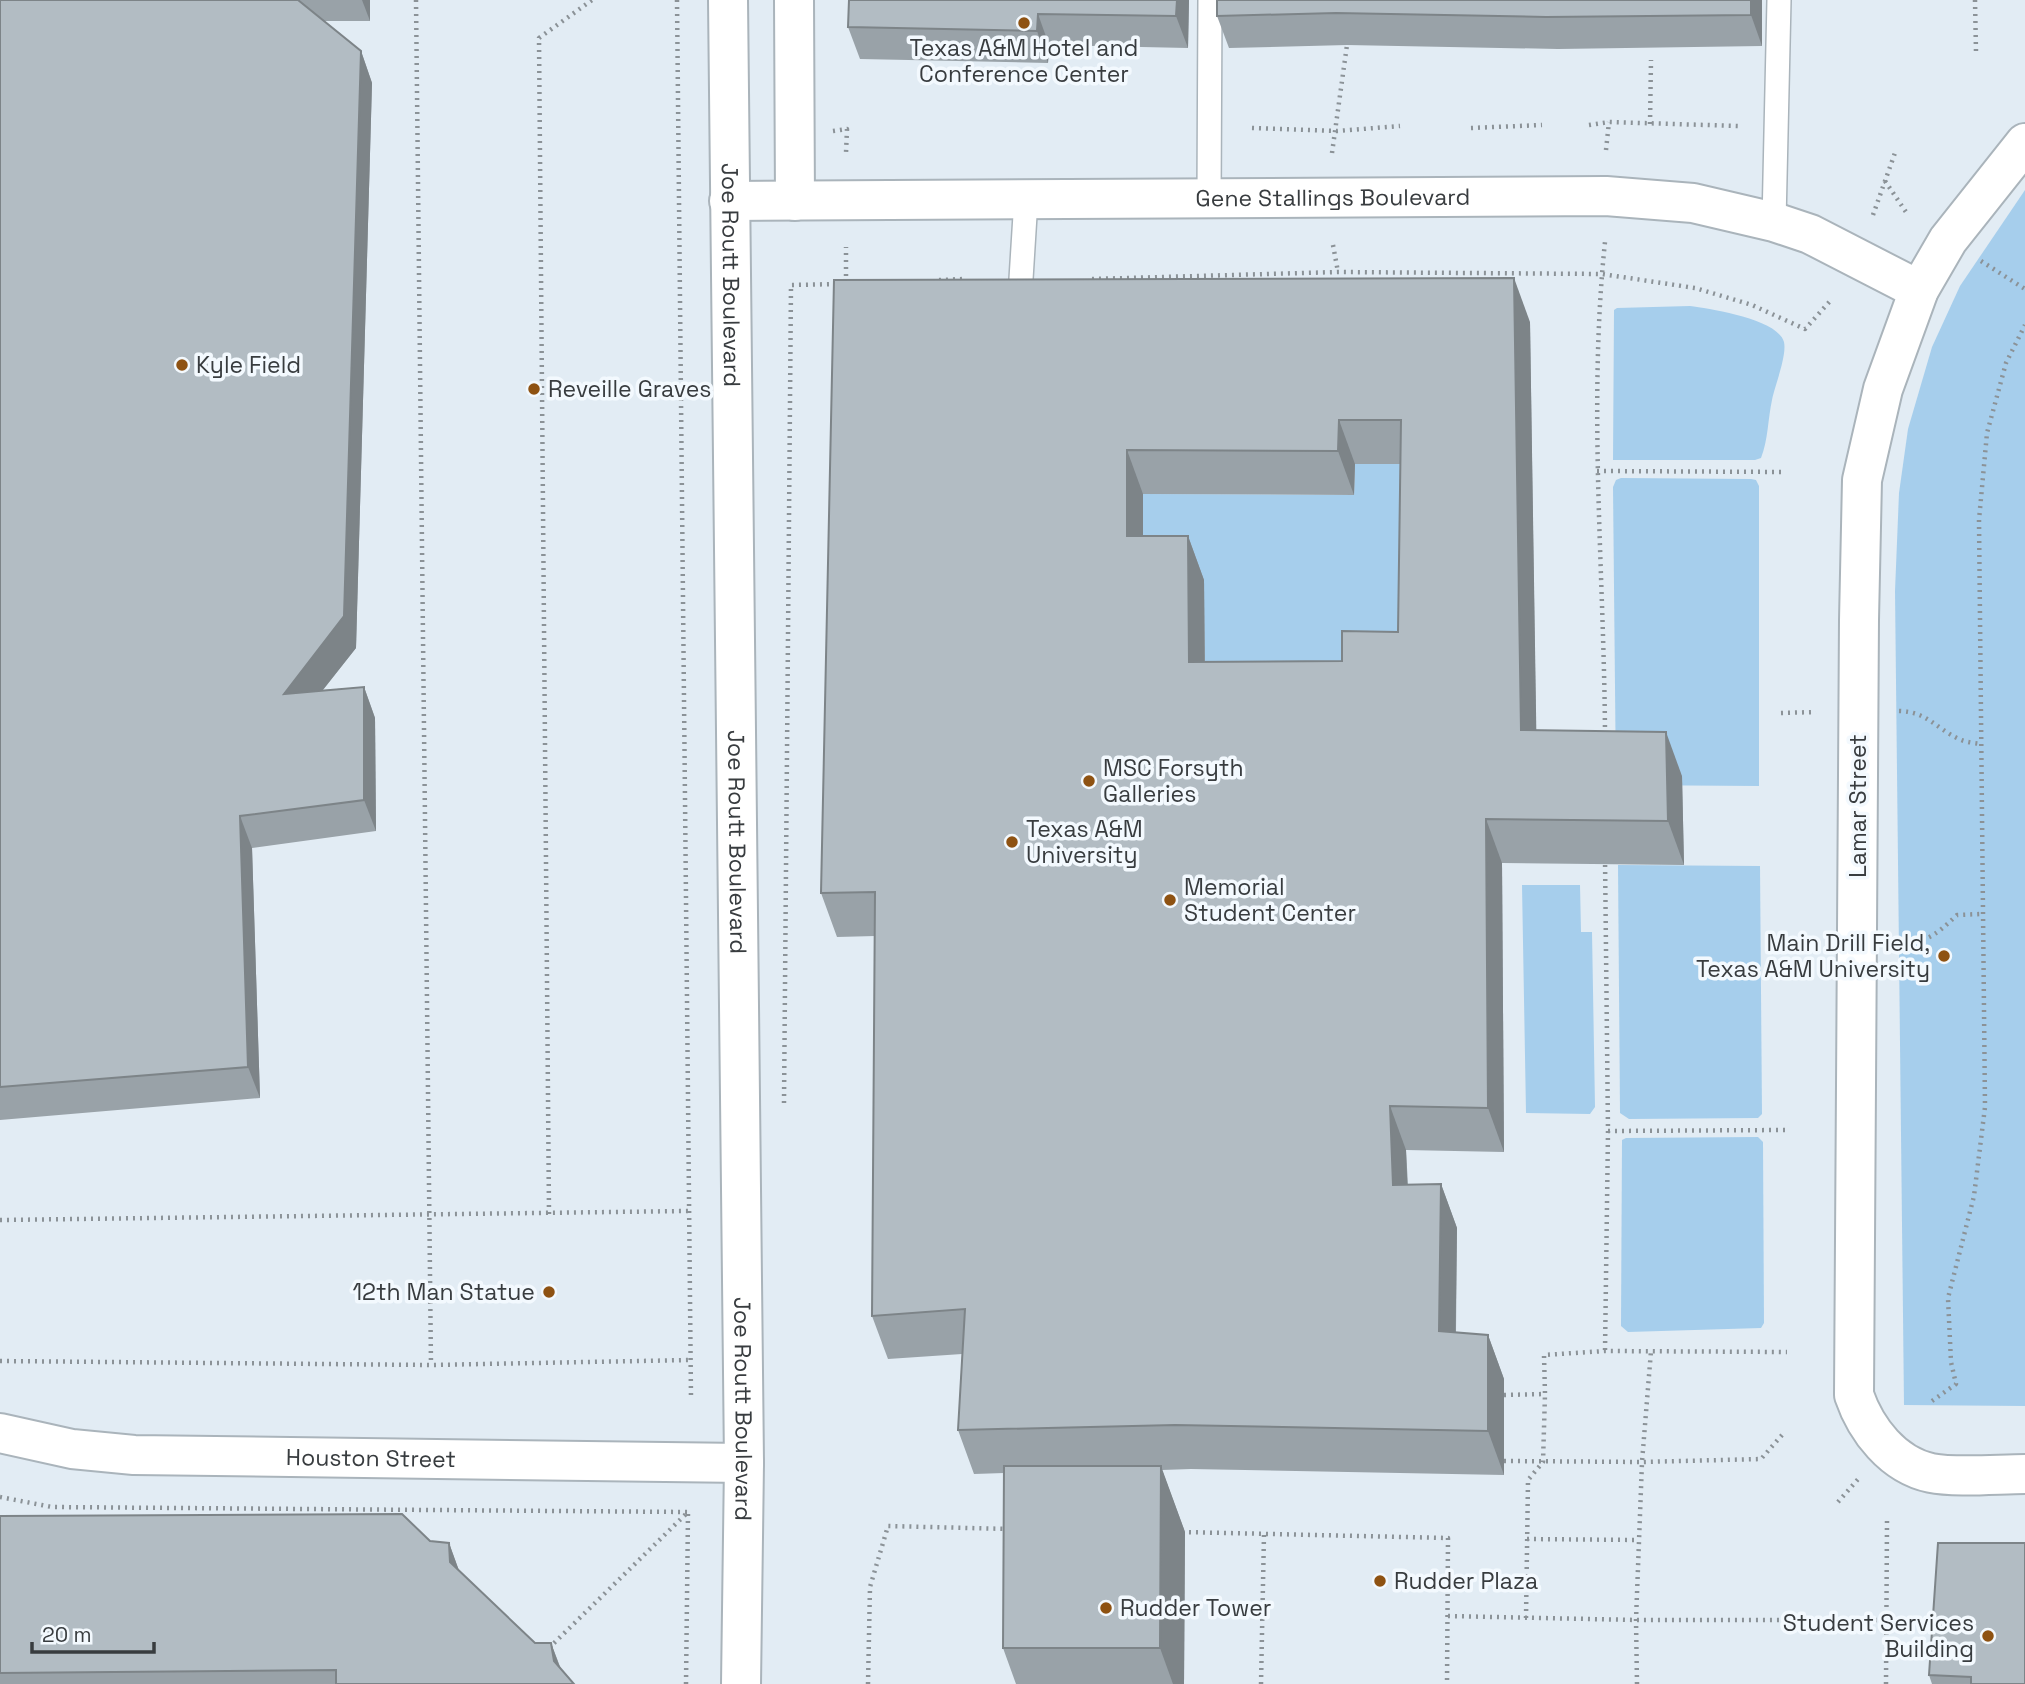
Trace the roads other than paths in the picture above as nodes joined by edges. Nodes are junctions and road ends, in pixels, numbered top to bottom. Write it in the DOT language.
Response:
graph roads {
  1 [pos="728,0"];
  2 [pos="794,0"];
  3 [pos="1210,0"];
  4 [pos="1779,0"];
  5 [pos="2025,143"];
  6 [pos="1209,198"];
  7 [pos="1026,199"];
  8 [pos="729,201"];
  9 [pos="795,201"];
  10 [pos="1774,222"];
  11 [pos="1919,290"];
  12 [pos="1018,324"];
  13 [pos="0,1433"];
  14 [pos="744,1462"];
  15 [pos="2025,1474"];
  16 [pos="740,1684"];
  1 -- 8 [label="street, Joe Routt Boulevard"];
  2 -- 9 [label="street"];
  3 -- 6 [label="lane"];
  4 -- 10 [label="lane"];
  5 -- 11 [label="street, Lamar Street"];
  6 -- 7 [label="street, Gene Stallings Boulevard"];
  6 -- 10 [label="street, Gene Stallings Boulevard"];
  7 -- 9 [label="street, Gene Stallings Boulevard"];
  7 -- 12 [label="lane"];
  8 -- 9 [label="street, Gene Stallings Boulevard"];
  8 -- 14 [label="street, Joe Routt Boulevard"];
  10 -- 11 [label="street, Gene Stallings Boulevard"];
  11 -- 15 [label="street, Lamar Street"];
  13 -- 14 [label="street, Houston Street"];
  14 -- 16 [label="street, Joe Routt Boulevard"];
}
